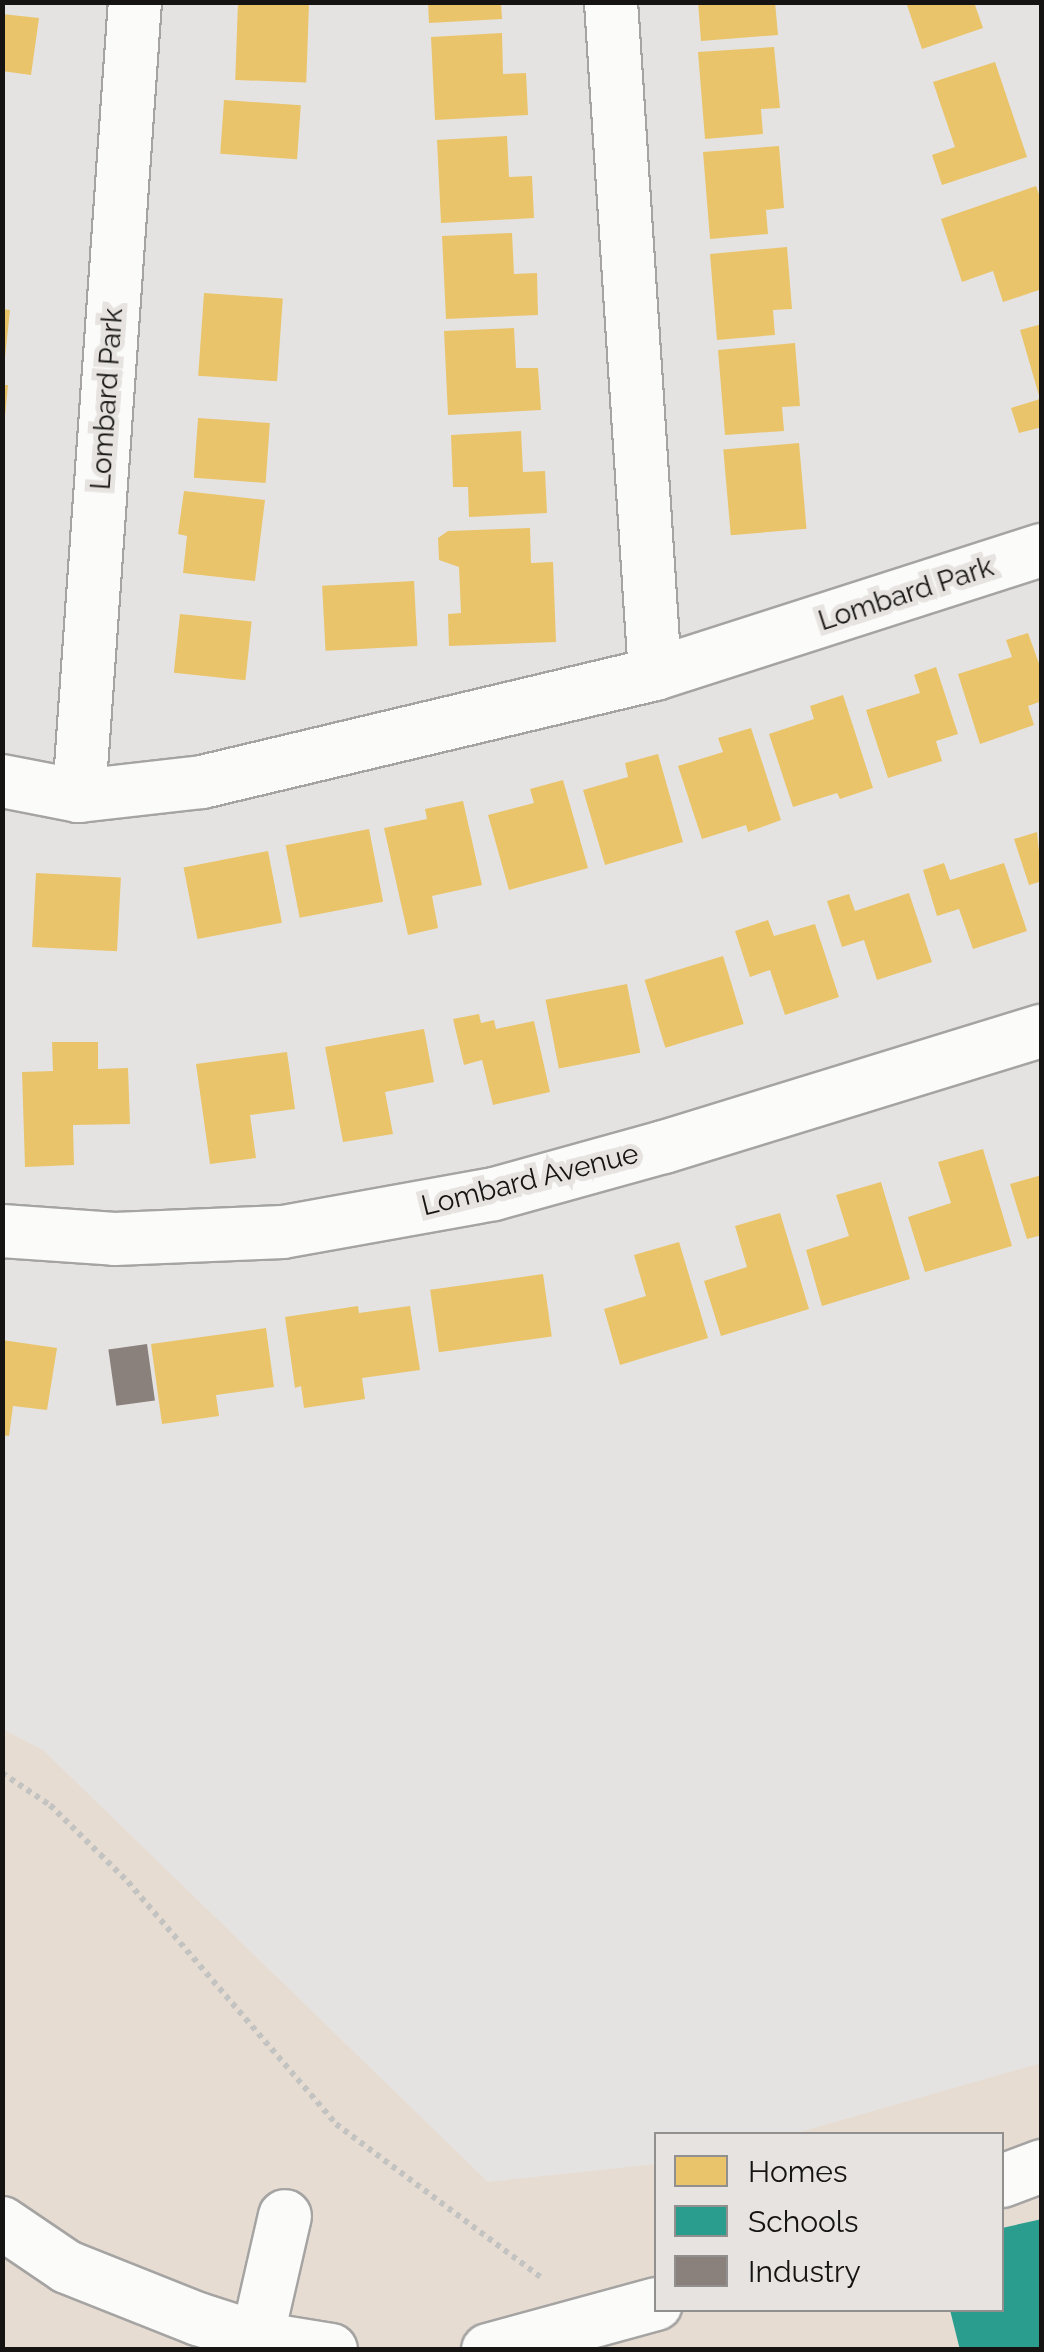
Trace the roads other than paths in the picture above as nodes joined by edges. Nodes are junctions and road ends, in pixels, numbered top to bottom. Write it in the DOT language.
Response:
graph roads {
  1 [pos="136,2"];
  2 [pos="611,2"];
  3 [pos="1042,550"];
  4 [pos="655,674"];
  5 [pos="2,781"];
  6 [pos="80,796"];
  7 [pos="1042,1030"];
  8 [pos="2,1232"];
  9 [pos="1042,2166"];
  10 [pos="1004,2180"];
  11 [pos="285,2216"];
  12 [pos="2,2224"];
  13 [pos="654,2305"];
  14 [pos="257,2338"];
  15 [pos="331,2350"];
  16 [pos="488,2350"];
  1 -- 6 [label="street, Lombard Park"];
  2 -- 4 [label="street"];
  3 -- 4 [label="street, Lombard Park"];
  4 -- 6 [label="street, Lombard Park"];
  5 -- 6 [label="street, Lombard Park"];
  7 -- 8 [label="street, Lombard Avenue"];
  9 -- 10 [label="street"];
  11 -- 14 [label="street"];
  12 -- 14 [label="street"];
  13 -- 16 [label="street"];
  14 -- 15 [label="street"];
}
